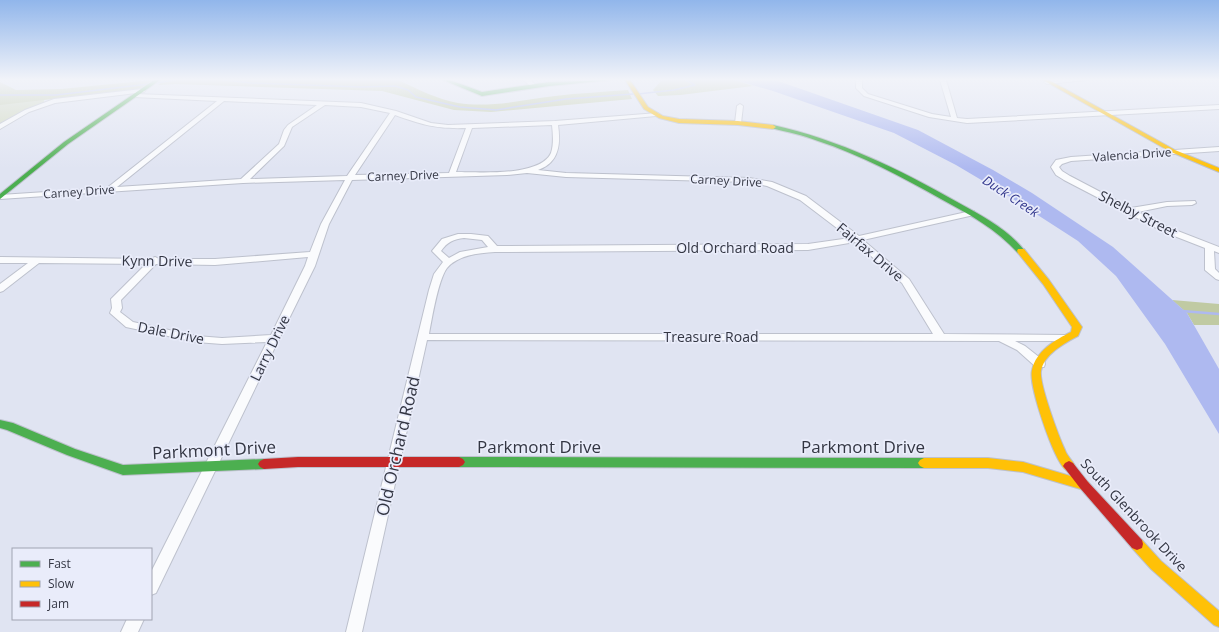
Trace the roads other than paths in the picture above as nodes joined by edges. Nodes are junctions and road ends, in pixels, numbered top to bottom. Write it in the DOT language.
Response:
graph roads {
  1 [pos="32,109"];
  2 [pos="116,109"];
  3 [pos="210,109"];
  4 [pos="314,109"];
  5 [pos="382,109"];
  6 [pos="648,109"];
  7 [pos="740,109"];
  8 [pos="911,109"];
  9 [pos="952,109"];
  10 [pos="1099,109"];
  11 [pos="1191,109"];
  12 [pos="394,112"];
  13 [pos="656,114"];
  14 [pos="1107,114"];
  15 [pos="955,120"];
  16 [pos="556,123"];
  17 [pos="738,123"];
  18 [pos="0,127"];
  19 [pos="469,128"];
  20 [pos="1219,149"];
  21 [pos="1175,152"];
  22 [pos="1219,170"];
  23 [pos="527,171"];
  24 [pos="1059,173"];
  25 [pos="452,174"];
  26 [pos="349,177"];
  27 [pos="243,181"];
  28 [pos="109,190"];
  29 [pos="0,197"];
  30 [pos="802,198"];
  31 [pos="1192,203"];
  32 [pos="1129,211"];
  33 [pos="971,213"];
  34 [pos="857,239"];
  35 [pos="1209,247"];
  36 [pos="495,248"];
  37 [pos="1219,250"];
  38 [pos="314,254"];
  39 [pos="0,260"];
  40 [pos="155,260"];
  41 [pos="36,261"];
  42 [pos="449,263"];
  43 [pos="1219,276"];
  44 [pos="0,289"];
  45 [pos="423,337"];
  46 [pos="940,337"];
  47 [pos="276,338"];
  48 [pos="999,338"];
  49 [pos="1066,338"];
  50 [pos="1040,364"];
  51 [pos="0,424"];
  52 [pos="394,463"];
  53 [pos="211,467"];
  54 [pos="1084,485"];
  55 [pos="152,586"];
  56 [pos="135,620"];
  57 [pos="1219,620"];
  58 [pos="129,632"];
  59 [pos="354,632"];
  1 -- 18 [label="street"];
  2 -- 29 [label="street"];
  3 -- 28 [label="street"];
  4 -- 27 [label="street"];
  5 -- 12 [label="street"];
  6 -- 13 [label="street"];
  7 -- 17 [label="street"];
  8 -- 15 [label="street"];
  9 -- 15 [label="street"];
  10 -- 14 [label="street"];
  11 -- 14 [label="street"];
  12 -- 19 [label="street"];
  12 -- 26 [label="street, Larry Drive"];
  13 -- 16 [label="street"];
  13 -- 17 [label="street"];
  14 -- 15 [label="street"];
  14 -- 21 [label="street"];
  16 -- 19 [label="street"];
  16 -- 23 [label="street"];
  17 -- 33 [label="street"];
  19 -- 25 [label="street"];
  20 -- 21 [label="street, Valencia Drive"];
  21 -- 22 [label="street"];
  21 -- 24 [label="street, Valencia Drive"];
  23 -- 25 [label="street, Carney Drive"];
  23 -- 30 [label="street, Carney Drive"];
  24 -- 32 [label="street, Shelby Street"];
  25 -- 26 [label="street, Carney Drive"];
  26 -- 27 [label="street, Carney Drive"];
  26 -- 38 [label="street, Larry Drive"];
  27 -- 28 [label="street, Carney Drive"];
  28 -- 29 [label="street, Carney Drive"];
  30 -- 34 [label="street, Fairfax Drive"];
  31 -- 32 [label="street"];
  32 -- 35 [label="street, Shelby Street"];
  33 -- 34 [label="street, Old Orchard Road"];
  33 -- 49 [label="street"];
  34 -- 36 [label="street, Old Orchard Road"];
  34 -- 46 [label="street, Fairfax Drive"];
  35 -- 37 [label="street, Shelby Street"];
  35 -- 43 [label="street"];
  36 -- 42 [label="street, Old Orchard Road"];
  36 -- 42 [label="street"];
  38 -- 40 [label="street, Kynn Drive"];
  38 -- 47 [label="street, Larry Drive"];
  39 -- 41 [label="street, Kynn Drive"];
  40 -- 41 [label="street, Kynn Drive"];
  40 -- 47 [label="street, Dale Drive"];
  41 -- 44 [label="street"];
  42 -- 45 [label="street, Old Orchard Road"];
  45 -- 46 [label="street, Treasure Road"];
  45 -- 52 [label="street, Old Orchard Road"];
  46 -- 48 [label="street, Treasure Road"];
  47 -- 53 [label="street, Larry Drive"];
  48 -- 49 [label="street, Treasure Road"];
  48 -- 50 [label="street, Treasure Road"];
  49 -- 50 [label="street"];
  50 -- 54 [label="street, South Glenbrook Drive"];
  51 -- 53 [label="street, Parkmont Drive"];
  52 -- 53 [label="street, Parkmont Drive"];
  52 -- 54 [label="street, Parkmont Drive"];
  52 -- 59 [label="street, Old Orchard Road"];
  53 -- 55 [label="street, Larry Drive"];
  54 -- 57 [label="street, South Glenbrook Drive"];
  56 -- 58 [label="street"];
}
